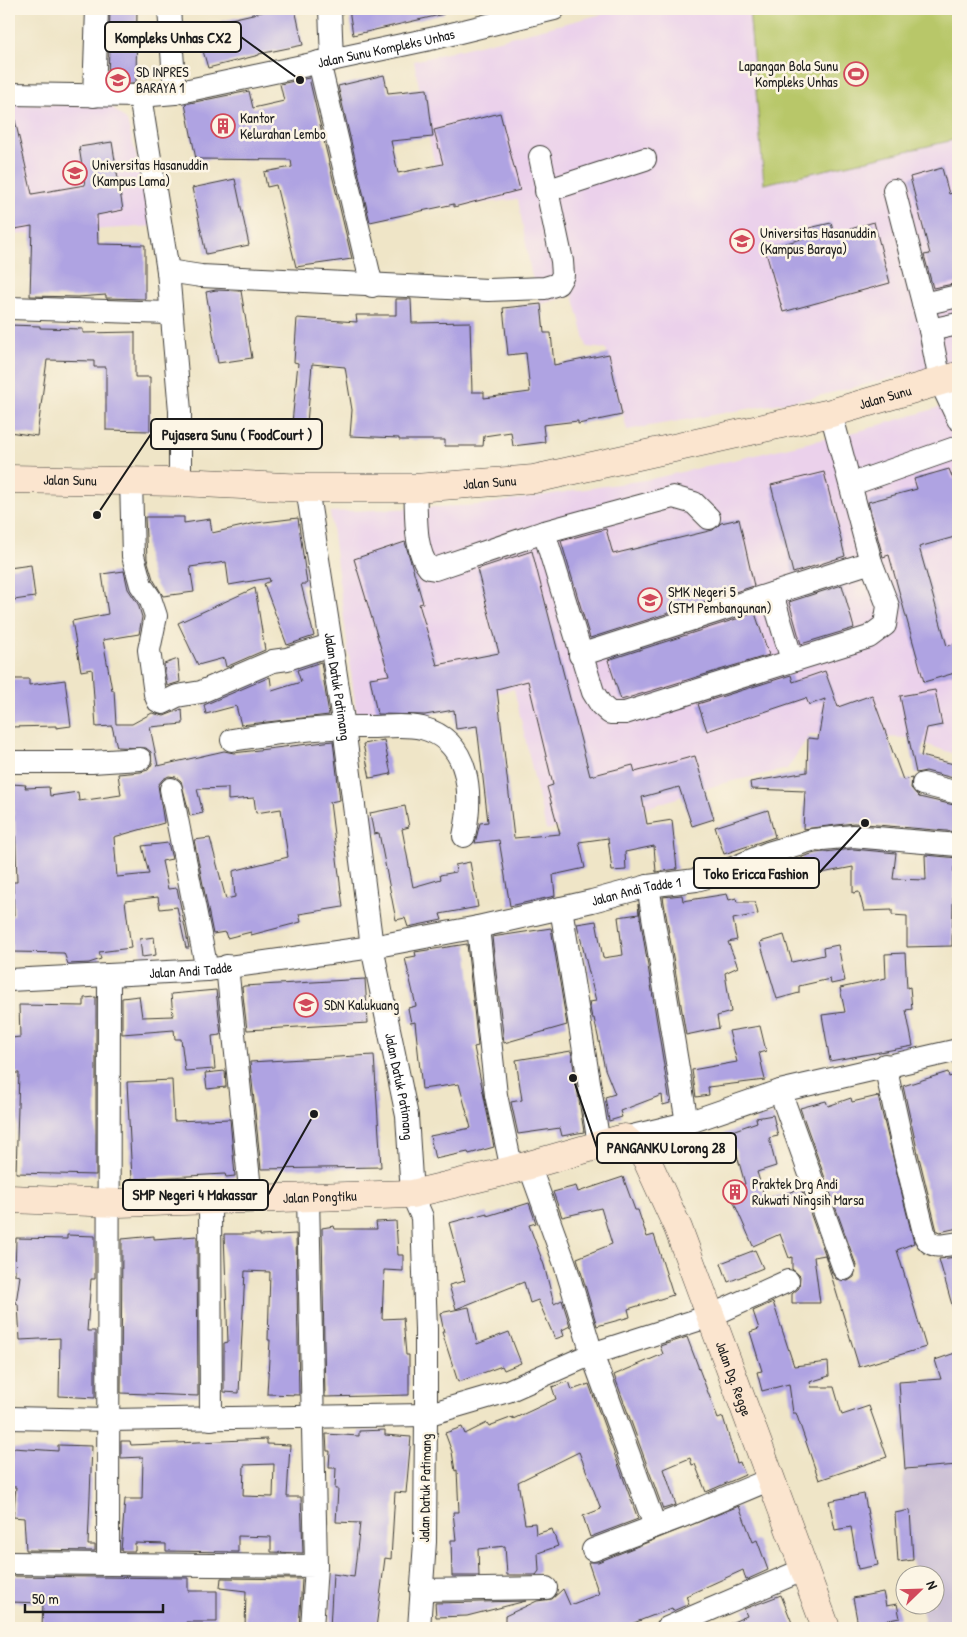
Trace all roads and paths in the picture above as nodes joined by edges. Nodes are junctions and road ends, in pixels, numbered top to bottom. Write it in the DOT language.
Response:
graph roads {
  1 [pos="97,9"];
  2 [pos="169,9"];
  3 [pos="330,9"];
  4 [pos="541,10"];
  5 [pos="326,61"];
  6 [pos="175,93"];
  7 [pos="9,94"];
  8 [pos="94,96"];
  9 [pos="140,96"];
  10 [pos="540,156"];
  11 [pos="645,159"];
  12 [pos="894,190"];
  13 [pos="546,191"];
  14 [pos="168,271"];
  15 [pos="372,286"];
  16 [pos="958,296"];
  17 [pos="923,304"];
  18 [pos="9,308"];
  19 [pos="170,313"];
  20 [pos="958,324"];
  21 [pos="930,330"];
  22 [pos="949,378"];
  23 [pos="831,413"];
  24 [pos="958,419"];
  25 [pos="958,447"];
  26 [pos="9,479"];
  27 [pos="131,480"];
  28 [pos="180,482"];
  29 [pos="852,484"];
  30 [pos="307,488"];
  31 [pos="415,488"];
  32 [pos="709,518"];
  33 [pos="544,532"];
  34 [pos="871,562"];
  35 [pos="772,594"];
  36 [pos="330,645"];
  37 [pos="580,655"];
  38 [pos="792,660"];
  39 [pos="344,727"];
  40 [pos="232,740"];
  41 [pos="140,759"];
  42 [pos="9,762"];
  43 [pos="924,784"];
  44 [pos="170,789"];
  45 [pos="958,793"];
  46 [pos="464,836"];
  47 [pos="958,845"];
  48 [pos="648,886"];
  49 [pos="561,908"];
  50 [pos="478,927"];
  51 [pos="372,947"];
  52 [pos="217,968"];
  53 [pos="109,975"];
  54 [pos="9,980"];
  55 [pos="958,1050"];
  56 [pos="885,1066"];
  57 [pos="780,1091"];
  58 [pos="687,1123"];
  59 [pos="611,1141"];
  60 [pos="520,1168"];
  61 [pos="412,1194"];
  62 [pos="308,1197"];
  63 [pos="9,1199"];
  64 [pos="251,1199"];
  65 [pos="210,1200"];
  66 [pos="108,1203"];
  67 [pos="958,1244"];
  68 [pos="844,1269"];
  69 [pos="788,1281"];
  70 [pos="710,1316"];
  71 [pos="592,1354"];
  72 [pos="426,1415"];
  73 [pos="312,1417"];
  74 [pos="9,1418"];
  75 [pos="211,1419"];
  76 [pos="110,1420"];
  77 [pos="771,1479"];
  78 [pos="655,1526"];
  79 [pos="593,1550"];
  80 [pos="9,1563"];
  81 [pos="108,1563"];
  82 [pos="316,1566"];
  83 [pos="805,1569"];
  84 [pos="546,1588"];
  85 [pos="421,1590"];
  86 [pos="312,1628"];
  87 [pos="419,1628"];
  88 [pos="667,1628"];
  89 [pos="826,1628"];
  1 -- 8 [label="street"];
  2 -- 6 [label="street"];
  3 -- 5 [label="street"];
  4 -- 5 [label="street, Jalan Sunu Kompleks Unhas"];
  5 -- 6 [label="street, Jalan Sunu Kompleks Unhas"];
  5 -- 15 [label="street"];
  6 -- 9 [label="street, Jalan Sunu Kompleks Unhas"];
  7 -- 8 [label="street, Jalan Sunu Kompleks Unhas"];
  8 -- 9 [label="street, Jalan Sunu Kompleks Unhas"];
  9 -- 14 [label="street"];
  10 -- 13 [label="street"];
  11 -- 13 [label="street"];
  12 -- 17 [label="street"];
  13 -- 15 [label="street"];
  14 -- 15 [label="street"];
  14 -- 19 [label="street"];
  16 -- 17 [label="street"];
  17 -- 21 [label="street"];
  18 -- 19 [label="street"];
  19 -- 28 [label="street"];
  20 -- 21 [label="street"];
  21 -- 22 [label="street"];
  22 -- 23 [label="street, Jalan Sunu"];
  22 -- 24 [label="street"];
  23 -- 29 [label="street"];
  23 -- 31 [label="street, Jalan Sunu"];
  25 -- 29 [label="street"];
  26 -- 27 [label="street, Jalan Sunu"];
  27 -- 28 [label="street, Jalan Sunu"];
  27 -- 36 [label="street"];
  28 -- 30 [label="street, Jalan Sunu"];
  29 -- 34 [label="street"];
  30 -- 31 [label="street, Jalan Sunu"];
  30 -- 36 [label="street, Jalan Datuk Patimang"];
  31 -- 33 [label="street"];
  32 -- 33 [label="street"];
  33 -- 37 [label="street"];
  34 -- 35 [label="street"];
  34 -- 38 [label="street"];
  35 -- 37 [label="street"];
  35 -- 38 [label="street"];
  36 -- 39 [label="street, Jalan Datuk Patimang"];
  37 -- 38 [label="street"];
  39 -- 40 [label="street"];
  39 -- 46 [label="street"];
  39 -- 51 [label="street, Jalan Datuk Patimang"];
  41 -- 42 [label="street"];
  43 -- 45 [label="street"];
  44 -- 52 [label="street"];
  47 -- 48 [label="street, Jalan Andi Tadde 1"];
  48 -- 49 [label="street, Jalan Andi Tadde 1"];
  48 -- 58 [label="street"];
  49 -- 50 [label="street, Jalan Andi Tadde 1"];
  49 -- 59 [label="street"];
  50 -- 51 [label="street, Jalan Andi Tadde 1"];
  50 -- 60 [label="street"];
  51 -- 52 [label="street, Jalan Andi Tadde"];
  51 -- 61 [label="street, Jalan Datuk Patimang"];
  52 -- 53 [label="street, Jalan Andi Tadde"];
  52 -- 64 [label="street"];
  53 -- 54 [label="street, Jalan Andi Tadde"];
  53 -- 66 [label="street"];
  55 -- 56 [label="street"];
  56 -- 57 [label="street"];
  56 -- 67 [label="street"];
  57 -- 58 [label="street"];
  57 -- 68 [label="street"];
  58 -- 59 [label="street"];
  59 -- 60 [label="street, Jalan Pongtiku"];
  59 -- 70 [label="street, Jalan Dg. Regge"];
  60 -- 61 [label="street, Jalan Pongtiku"];
  60 -- 71 [label="street"];
  61 -- 62 [label="street, Jalan Pongtiku"];
  61 -- 72 [label="street, Jalan Datuk Patimang"];
  62 -- 64 [label="street, Jalan Pongtiku"];
  62 -- 73 [label="street"];
  63 -- 66 [label="street, Jalan Pongtiku"];
  64 -- 65 [label="street, Jalan Pongtiku"];
  65 -- 66 [label="street, Jalan Pongtiku"];
  65 -- 75 [label="street"];
  66 -- 76 [label="street"];
  69 -- 70 [label="street"];
  70 -- 71 [label="street"];
  70 -- 77 [label="street, Jalan Dg. Regge"];
  71 -- 72 [label="street"];
  71 -- 78 [label="street"];
  72 -- 73 [label="street"];
  72 -- 85 [label="street, Jalan Datuk Patimang"];
  73 -- 75 [label="street"];
  73 -- 82 [label="street"];
  74 -- 76 [label="street"];
  75 -- 76 [label="street"];
  76 -- 81 [label="street"];
  77 -- 78 [label="street"];
  77 -- 83 [label="street, Jalan Dg. Regge"];
  78 -- 79 [label="street"];
  80 -- 81 [label="street"];
  81 -- 82 [label="street"];
  82 -- 86 [label="street"];
  83 -- 88 [label="street"];
  83 -- 89 [label="street, Jalan Dg. Regge"];
  84 -- 85 [label="street"];
  85 -- 87 [label="street, Jalan Datuk Patimang"];
}
